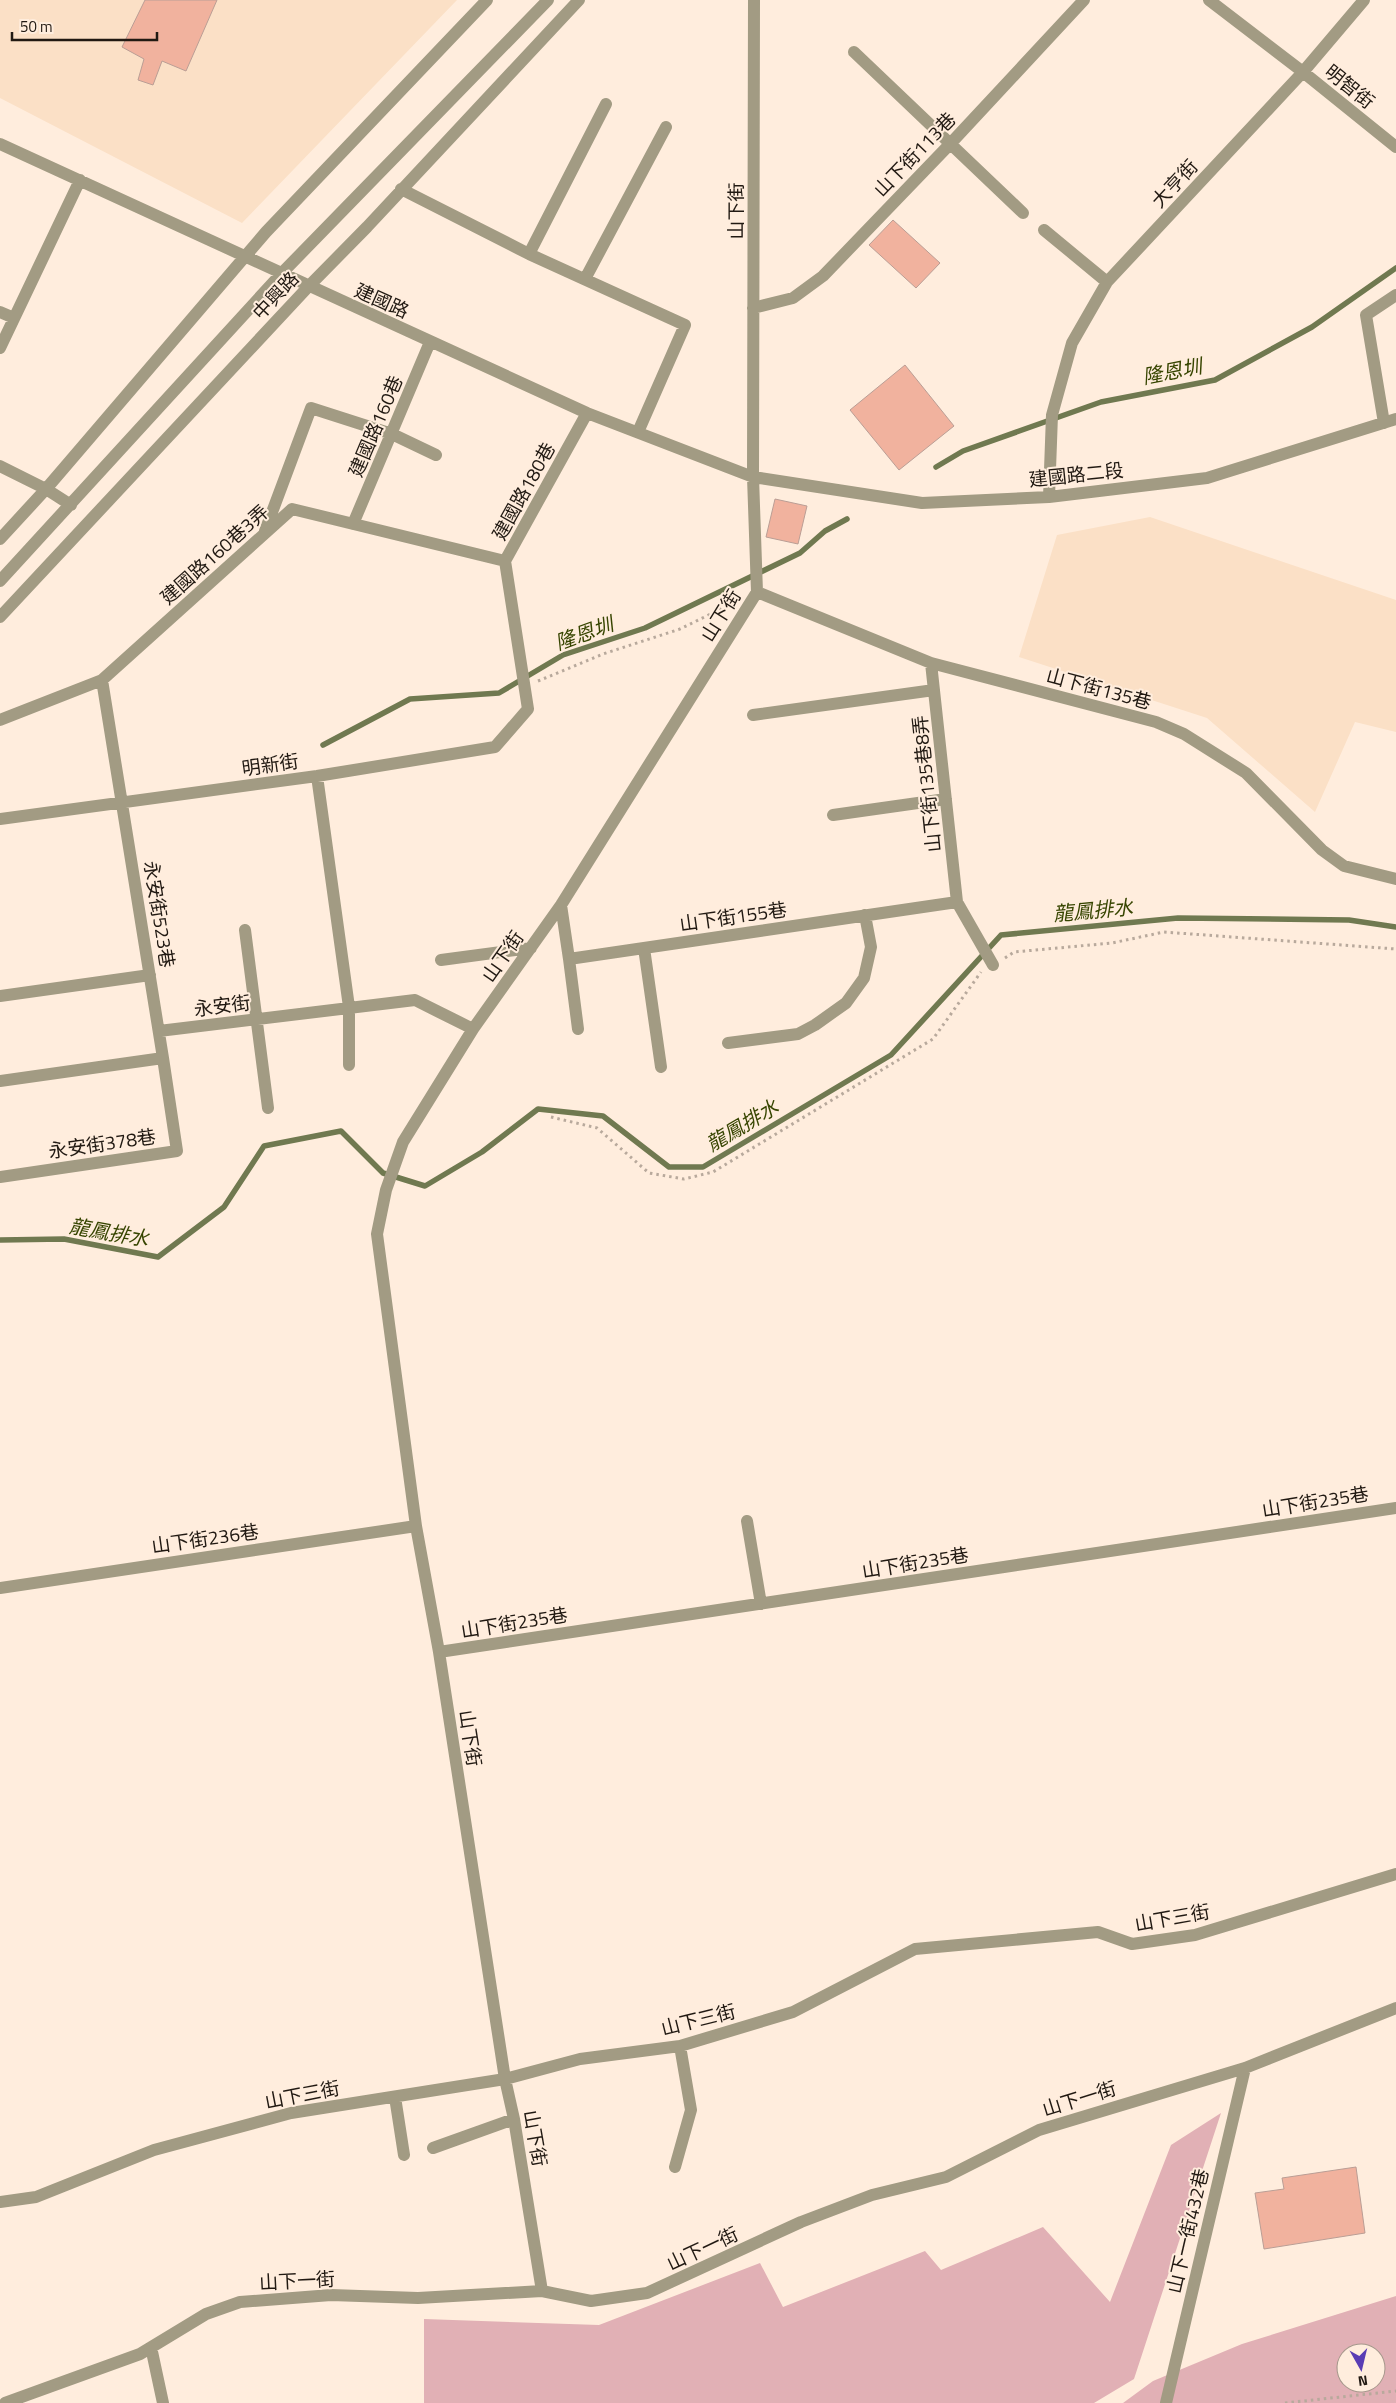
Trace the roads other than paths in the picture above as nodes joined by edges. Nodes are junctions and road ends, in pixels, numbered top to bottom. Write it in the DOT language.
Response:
graph roads {
  1 [pos="488,0"];
  2 [pos="548,0"];
  3 [pos="579,0"];
  4 [pos="754,0"];
  5 [pos="1084,0"];
  6 [pos="1209,0"];
  7 [pos="1364,0"];
  8 [pos="854,52"];
  9 [pos="1303,72"];
  10 [pos="606,104"];
  11 [pos="666,127"];
  12 [pos="951,143"];
  13 [pos="0,144"];
  14 [pos="1396,147"];
  15 [pos="80,180"];
  16 [pos="401,189"];
  17 [pos="1023,213"];
  18 [pos="1044,230"];
  19 [pos="529,254"];
  20 [pos="245,258"];
  21 [pos="281,274"];
  22 [pos="585,279"];
  23 [pos="1107,282"];
  24 [pos="308,286"];
  25 [pos="1396,296"];
  26 [pos="754,308"];
  27 [pos="0,312"];
  28 [pos="14,318"];
  29 [pos="430,342"];
  30 [pos="0,348"];
  31 [pos="588,413"];
  32 [pos="1390,421"];
  33 [pos="638,432"];
  34 [pos="392,434"];
  35 [pos="436,455"];
  36 [pos="0,466"];
  37 [pos="753,477"];
  38 [pos="46,489"];
  39 [pos="1049,497"];
  40 [pos="71,505"];
  41 [pos="354,524"];
  42 [pos="263,535"];
  43 [pos="0,539"];
  44 [pos="505,561"];
  45 [pos="0,581"];
  46 [pos="757,587"];
  47 [pos="0,617"];
  48 [pos="932,663"];
  49 [pos="102,680"];
  50 [pos="934,690"];
  51 [pos="528,709"];
  52 [pos="753,715"];
  53 [pos="0,720"];
  54 [pos="317,776"];
  55 [pos="946,799"];
  56 [pos="123,803"];
  57 [pos="833,815"];
  58 [pos="0,819"];
  59 [pos="1396,879"];
  60 [pos="957,902"];
  61 [pos="561,905"];
  62 [pos="865,916"];
  63 [pos="245,930"];
  64 [pos="531,948"];
  65 [pos="644,948"];
  66 [pos="569,959"];
  67 [pos="442,960"];
  68 [pos="991,962"];
  69 [pos="150,975"];
  70 [pos="0,996"];
  71 [pos="350,1007"];
  72 [pos="258,1019"];
  73 [pos="578,1029"];
  74 [pos="473,1030"];
  75 [pos="159,1032"];
  76 [pos="728,1043"];
  77 [pos="163,1058"];
  78 [pos="349,1065"];
  79 [pos="661,1068"];
  80 [pos="0,1081"];
  81 [pos="268,1108"];
  82 [pos="0,1177"];
  83 [pos="1396,1508"];
  84 [pos="748,1521"];
  85 [pos="416,1526"];
  86 [pos="0,1588"];
  87 [pos="761,1604"];
  88 [pos="439,1652"];
  89 [pos="1396,1874"];
  90 [pos="1396,2008"];
  91 [pos="680,2046"];
  92 [pos="1245,2068"];
  93 [pos="505,2080"];
  94 [pos="395,2097"];
  95 [pos="514,2119"];
  96 [pos="433,2148"];
  97 [pos="404,2154"];
  98 [pos="675,2167"];
  99 [pos="36,2197"];
  100 [pos="0,2202"];
  101 [pos="0,2212"];
  102 [pos="542,2291"];
  103 [pos="151,2347"];
  104 [pos="5,2403"];
  105 [pos="163,2403"];
  106 [pos="1166,2403"];
  1 -- 20 [label="street"];
  2 -- 21 [label="street, 中興路"];
  3 -- 16 [label="street, 中興路"];
  4 -- 26 [label="street, 山下街"];
  5 -- 12 [label="street, 山下街113巷"];
  6 -- 9 [label="street, 明智街"];
  7 -- 9 [label="street, 大亨街"];
  8 -- 12 [label="street"];
  9 -- 14 [label="street, 明智街"];
  9 -- 23 [label="street, 大亨街"];
  10 -- 19 [label="street"];
  11 -- 22 [label="street"];
  12 -- 17 [label="street"];
  12 -- 26 [label="street, 山下街113巷"];
  13 -- 15 [label="street, 建國路"];
  15 -- 20 [label="street, 建國路"];
  15 -- 28 [label="street"];
  16 -- 19 [label="street"];
  16 -- 24 [label="street, 中興路"];
  18 -- 23 [label="street"];
  19 -- 22 [label="street"];
  20 -- 21 [label="street, 建國路"];
  20 -- 38 [label="street"];
  21 -- 24 [label="street, 建國路"];
  21 -- 40 [label="street, 中興路"];
  22 -- 33 [label="street"];
  23 -- 39 [label="street, 大亨街"];
  24 -- 29 [label="street, 建國路"];
  24 -- 47 [label="street, 中興路"];
  25 -- 32 [label="street"];
  26 -- 37 [label="street, 山下街"];
  27 -- 28 [label="street"];
  28 -- 30 [label="street"];
  29 -- 31 [label="street, 建國路"];
  29 -- 34 [label="street, 建國路160巷"];
  31 -- 33 [label="street, 建國路"];
  31 -- 44 [label="street, 建國路180巷"];
  32 -- 39 [label="street, 建國路二段"];
  33 -- 37 [label="street, 建國路"];
  34 -- 35 [label="street"];
  34 -- 41 [label="street, 建國路160巷"];
  34 -- 42 [label="street"];
  36 -- 38 [label="street"];
  37 -- 39 [label="street, 建國路二段"];
  37 -- 46 [label="street, 山下街"];
  38 -- 40 [label="street"];
  38 -- 43 [label="street"];
  40 -- 45 [label="street, 中興路"];
  41 -- 42 [label="street, 建國路160巷3弄"];
  41 -- 44 [label="street, 建國路160巷3弄"];
  42 -- 49 [label="street, 建國路160巷3弄"];
  44 -- 51 [label="street, 建國路180巷"];
  46 -- 48 [label="street, 山下街135巷"];
  46 -- 61 [label="street, 山下街"];
  48 -- 50 [label="street, 山下街135巷8弄"];
  48 -- 59 [label="street, 山下街135巷"];
  49 -- 53 [label="street, 建國路160巷3弄"];
  49 -- 56 [label="street, 永安街523巷"];
  50 -- 52 [label="street"];
  50 -- 55 [label="street, 山下街135巷8弄"];
  51 -- 54 [label="street, 明新街"];
  54 -- 56 [label="street, 明新街"];
  54 -- 71 [label="street"];
  55 -- 57 [label="street"];
  55 -- 60 [label="street, 山下街135巷8弄"];
  56 -- 58 [label="street, 明新街"];
  56 -- 69 [label="street, 永安街523巷"];
  60 -- 62 [label="street, 山下街155巷"];
  60 -- 68 [label="street"];
  61 -- 64 [label="street, 山下街"];
  61 -- 66 [label="street"];
  62 -- 65 [label="street, 山下街155巷"];
  62 -- 76 [label="street"];
  63 -- 72 [label="street"];
  64 -- 67 [label="street"];
  64 -- 74 [label="street, 山下街"];
  65 -- 66 [label="street, 山下街155巷"];
  65 -- 79 [label="street"];
  66 -- 73 [label="street"];
  69 -- 70 [label="street"];
  69 -- 75 [label="street, 永安街523巷"];
  71 -- 72 [label="street, 永安街"];
  71 -- 74 [label="street, 永安街"];
  71 -- 78 [label="street"];
  72 -- 75 [label="street, 永安街"];
  72 -- 81 [label="street"];
  74 -- 85 [label="street, 山下街"];
  75 -- 77 [label="street"];
  77 -- 80 [label="street"];
  77 -- 82 [label="street, 永安街378巷"];
  83 -- 87 [label="street, 山下街235巷"];
  84 -- 87 [label="street"];
  85 -- 86 [label="street, 山下街236巷"];
  85 -- 88 [label="street, 山下街"];
  87 -- 88 [label="street, 山下街235巷"];
  88 -- 93 [label="street, 山下街"];
  89 -- 91 [label="street, 山下三街"];
  90 -- 92 [label="street, 山下一街"];
  91 -- 93 [label="street, 山下三街"];
  91 -- 98 [label="street"];
  92 -- 102 [label="street, 山下一街"];
  92 -- 106 [label="street, 山下一街432巷"];
  93 -- 94 [label="street, 山下三街"];
  93 -- 95 [label="street, 山下街"];
  94 -- 97 [label="street"];
  94 -- 99 [label="street, 山下三街"];
  95 -- 96 [label="street"];
  95 -- 102 [label="street, 山下街"];
  99 -- 100 [label="street, 山下三街"];
  99 -- 101 [label="street"];
  102 -- 103 [label="street, 山下一街"];
  103 -- 104 [label="street, 山下一街"];
  103 -- 105 [label="street"];
}
